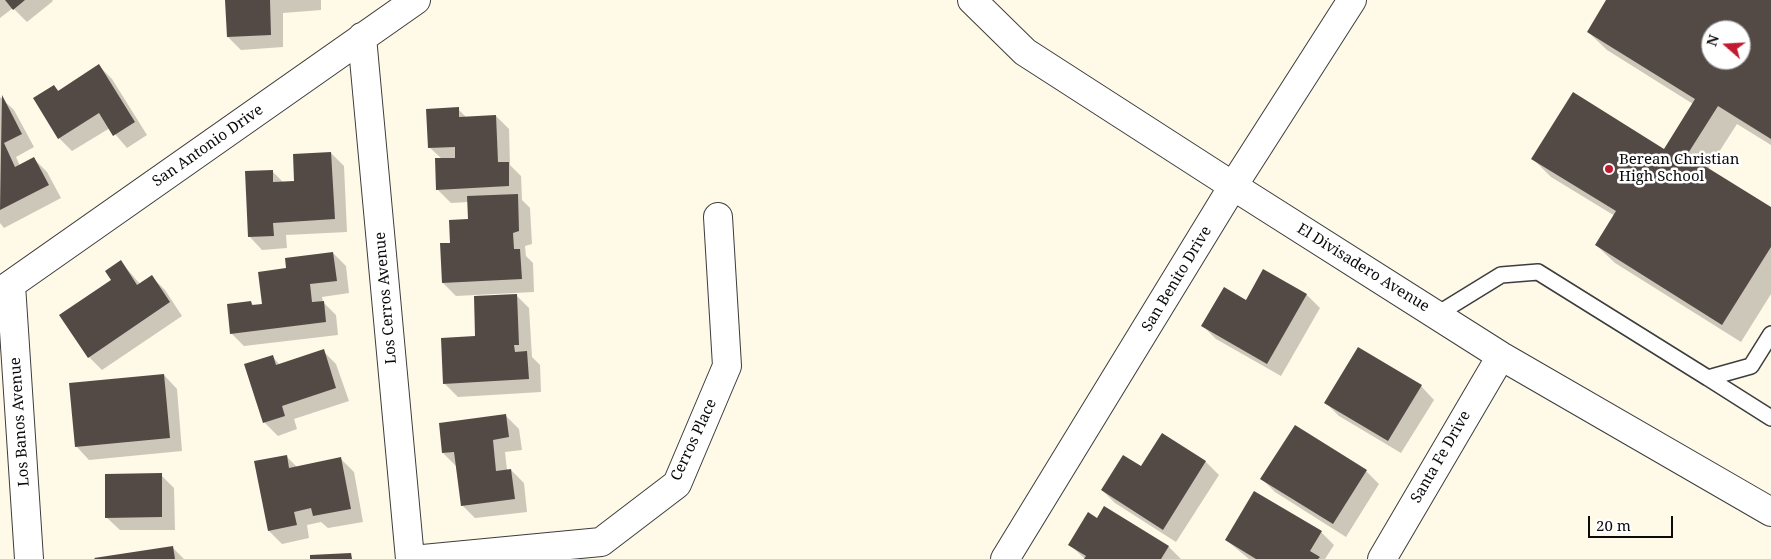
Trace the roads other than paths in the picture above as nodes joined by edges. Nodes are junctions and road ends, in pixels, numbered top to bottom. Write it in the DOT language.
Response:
graph roads {
  1 [pos="416,0"];
  2 [pos="972,0"];
  3 [pos="1352,0"];
  4 [pos="362,37"];
  5 [pos="1233,186"];
  6 [pos="718,217"];
  7 [pos="5,288"];
  8 [pos="1436,315"];
  9 [pos="1771,334"];
  10 [pos="1501,356"];
  11 [pos="1708,378"];
  12 [pos="1771,418"];
  13 [pos="1771,512"];
  14 [pos="29,559"];
  15 [pos="410,559"];
  16 [pos="423,559"];
  17 [pos="1005,559"];
  18 [pos="1382,559"];
  1 -- 4 [label="street, San Antonio Drive"];
  2 -- 5 [label="street, El Divisadero Avenue"];
  3 -- 5 [label="street, San Benito Drive"];
  4 -- 7 [label="street, San Antonio Drive"];
  4 -- 15 [label="street, Los Cerros Avenue"];
  5 -- 8 [label="street, El Divisadero Avenue"];
  5 -- 17 [label="street, San Benito Drive"];
  6 -- 16 [label="street, Cerros Place"];
  7 -- 14 [label="street, Los Banos Avenue"];
  8 -- 10 [label="street, El Divisadero Avenue"];
  8 -- 11 [label="lane"];
  9 -- 11 [label="lane"];
  10 -- 13 [label="street, El Divisadero Avenue"];
  10 -- 18 [label="street, Santa Fe Drive"];
  11 -- 12 [label="lane"];
}
